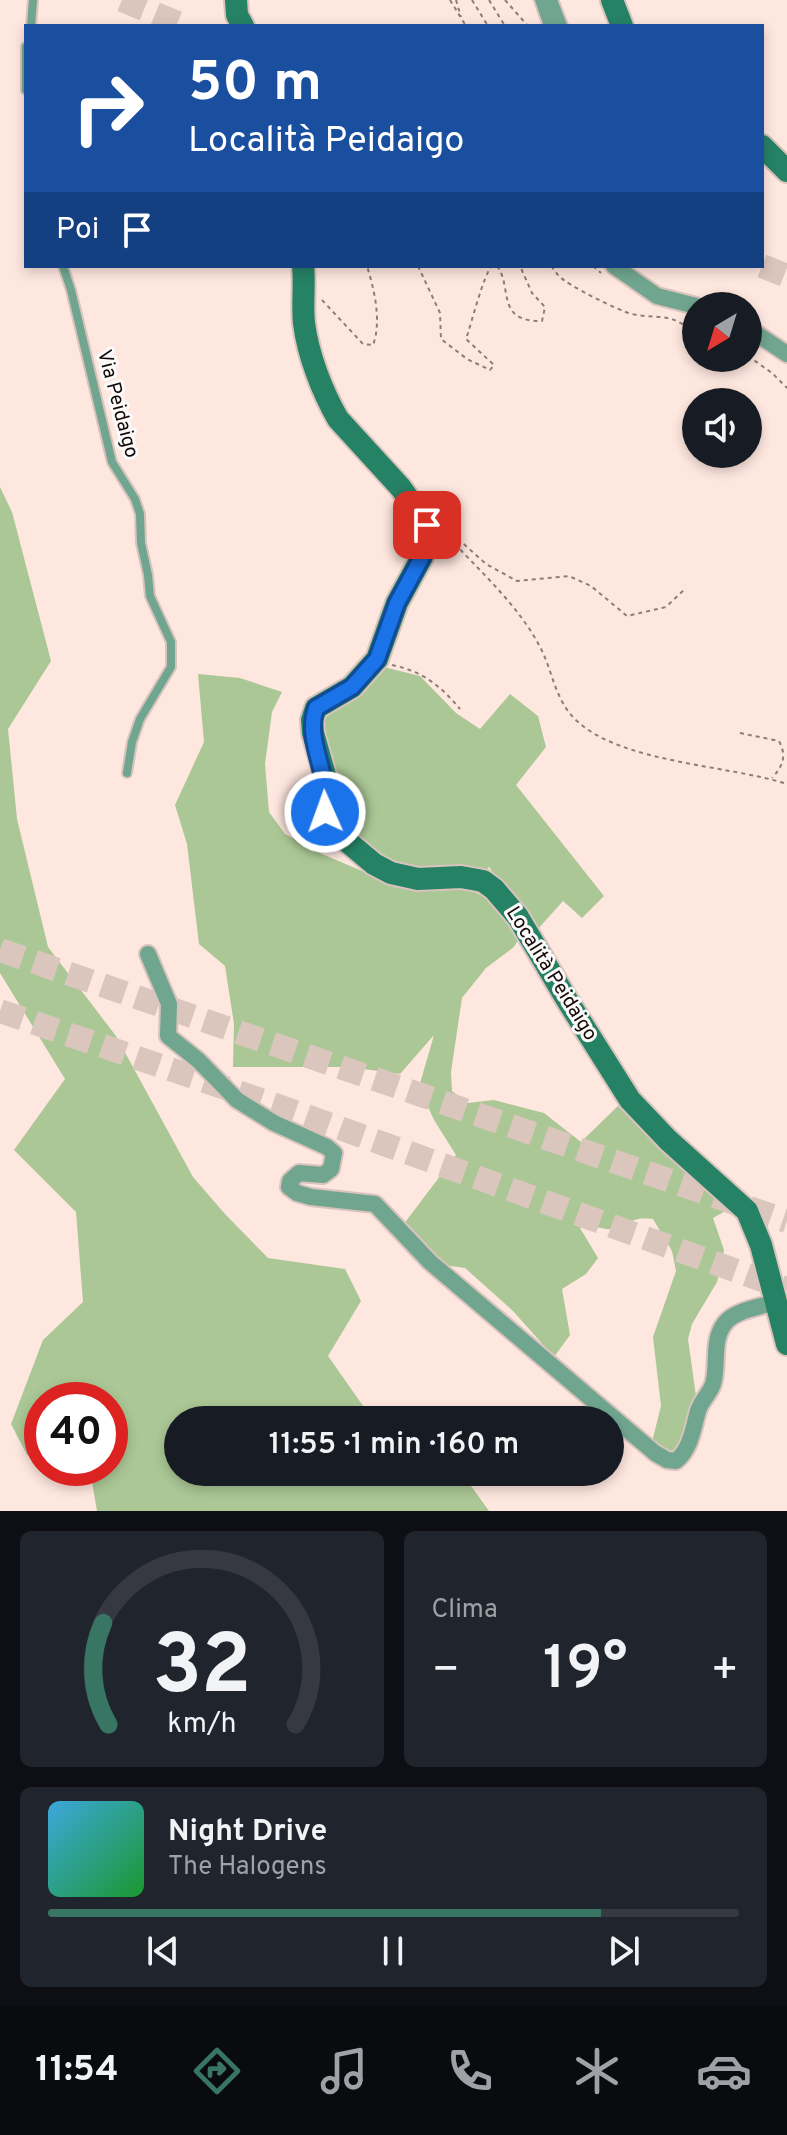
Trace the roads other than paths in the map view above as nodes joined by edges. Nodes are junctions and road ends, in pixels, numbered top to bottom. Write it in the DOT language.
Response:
graph roads {
  1 [pos="33,0"];
  2 [pos="236,0"];
  3 [pos="539,0"];
  4 [pos="549,0"];
  5 [pos="612,0"];
  6 [pos="31,24"];
  7 [pos="242,24"];
  8 [pos="547,24"];
  9 [pos="558,24"];
  10 [pos="621,24"];
  11 [pos="764,148"];
  12 [pos="787,171"];
  13 [pos="64,268"];
  14 [pos="617,268"];
  15 [pos="304,274"];
  16 [pos="682,302"];
  17 [pos="762,337"];
  18 [pos="787,354"];
  19 [pos="127,773"];
  20 [pos="148,954"];
  21 [pos="776,1302"];
  22 [pos="787,1344"];
  1 -- 6 [label="lane"];
  2 -- 7 [label="street"];
  3 -- 8 [label="lane"];
  4 -- 9 [label="street"];
  5 -- 10 [label="street"];
  11 -- 12 [label="street"];
  13 -- 19 [label="lane, Via Peidaigo"];
  14 -- 16 [label="street"];
  15 -- 21 [label="street, Località Peidaigo"];
  17 -- 18 [label="street"];
  20 -- 21 [label="street"];
  21 -- 22 [label="street, Località Peidaigo"];
}
